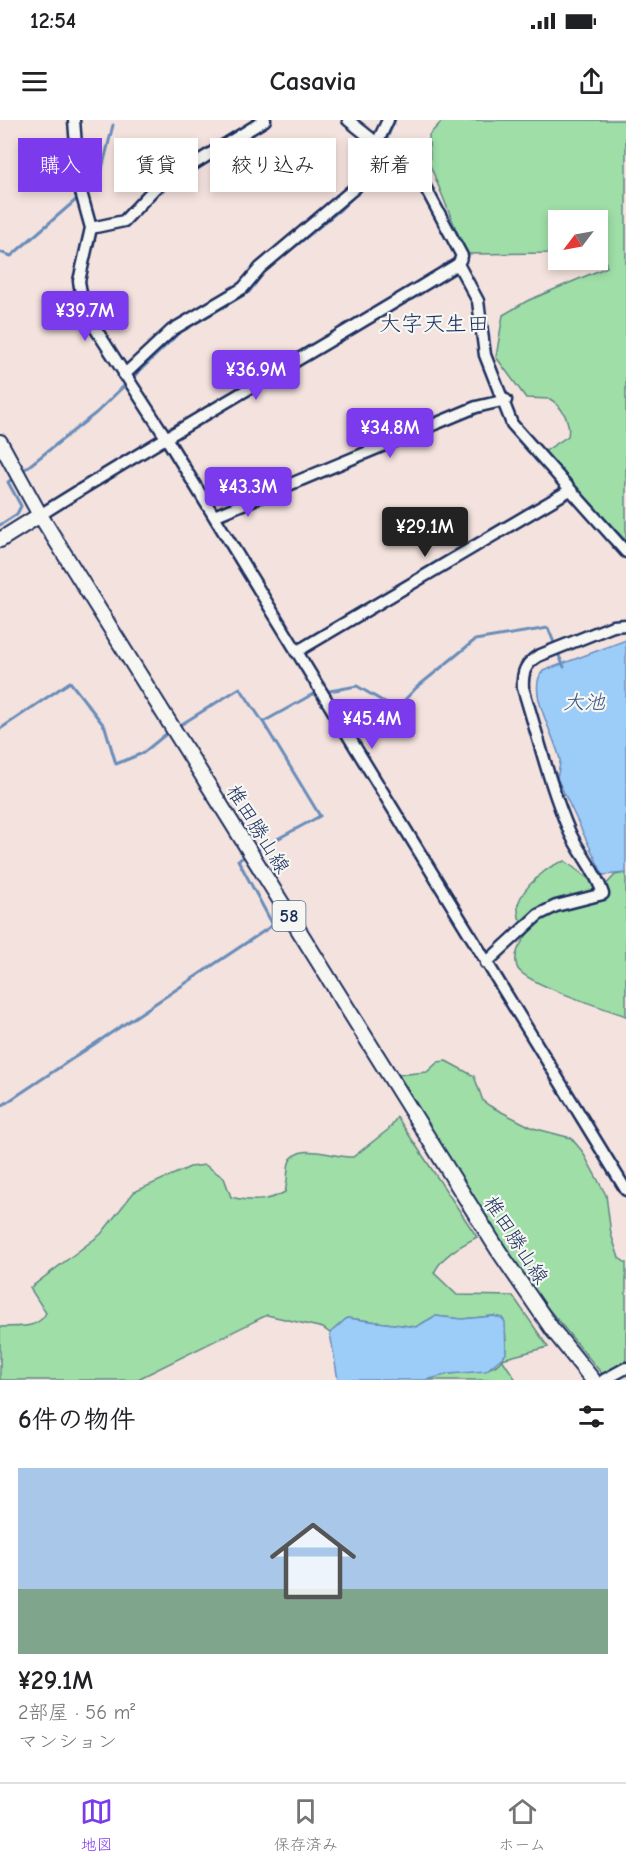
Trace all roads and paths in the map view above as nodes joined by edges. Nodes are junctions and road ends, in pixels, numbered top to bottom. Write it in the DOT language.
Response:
graph roads {
  1 [pos="74,120"];
  2 [pos="265,120"];
  3 [pos="348,120"];
  4 [pos="388,120"];
  5 [pos="371,138"];
  6 [pos="380,138"];
  7 [pos="350,192"];
  8 [pos="429,192"];
  9 [pos="91,228"];
  10 [pos="458,264"];
  11 [pos="124,375"];
  12 [pos="505,400"];
  13 [pos="165,436"];
  14 [pos="0,442"];
  15 [pos="570,490"];
  16 [pos="40,514"];
  17 [pos="214,516"];
  18 [pos="0,540"];
  19 [pos="626,552"];
  20 [pos="626,625"];
  21 [pos="296,652"];
  22 [pos="486,963"];
  23 [pos="626,1190"];
  24 [pos="626,1368"];
  25 [pos="593,1380"];
  26 [pos="604,1380"];
  1 -- 9 [label="street"];
  2 -- 9 [label="street"];
  3 -- 5 [label="street"];
  4 -- 6 [label="street"];
  7 -- 11 [label="street"];
  8 -- 10 [label="street"];
  9 -- 11 [label="street"];
  10 -- 12 [label="street"];
  10 -- 13 [label="street"];
  11 -- 13 [label="street"];
  12 -- 15 [label="street"];
  12 -- 17 [label="street"];
  13 -- 16 [label="street"];
  13 -- 17 [label="street"];
  14 -- 16 [label="main road, 椎田勝山線 / 58"];
  15 -- 19 [label="street"];
  15 -- 21 [label="street"];
  16 -- 18 [label="main road"];
  16 -- 25 [label="main road, 椎田勝山線 / 58"];
  17 -- 21 [label="street"];
  20 -- 22 [label="street"];
  21 -- 22 [label="street"];
  22 -- 23 [label="street"];
  24 -- 26 [label="street"];
}
